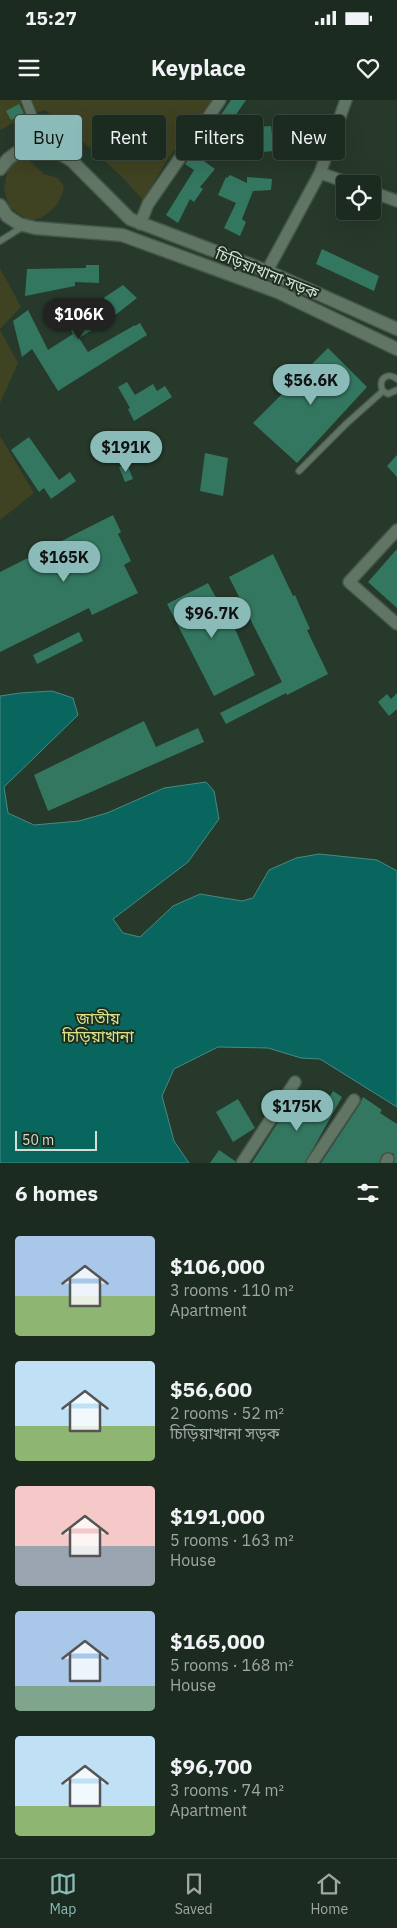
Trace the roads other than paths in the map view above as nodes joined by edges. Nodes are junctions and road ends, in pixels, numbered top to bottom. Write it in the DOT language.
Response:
graph roads {
  1 [pos="26,100"];
  2 [pos="220,100"];
  3 [pos="346,100"];
  4 [pos="32,115"];
  5 [pos="15,154"];
  6 [pos="70,160"];
  7 [pos="0,169"];
  8 [pos="320,173"];
  9 [pos="336,178"];
  10 [pos="381,195"];
  11 [pos="397,201"];
  12 [pos="0,205"];
  13 [pos="135,221"];
  14 [pos="26,225"];
  15 [pos="122,235"];
  16 [pos="0,241"];
  17 [pos="267,271"];
  18 [pos="397,329"];
  19 [pos="397,349"];
  20 [pos="396,376"];
  21 [pos="397,390"];
  22 [pos="382,391"];
  23 [pos="299,471"];
  24 [pos="397,530"];
  25 [pos="397,624"];
  26 [pos="296,1082"];
  27 [pos="354,1100"];
  28 [pos="242,1163"];
  29 [pos="312,1163"];
  1 -- 4 [label="street"];
  2 -- 13 [label="street"];
  3 -- 8 [label="street"];
  5 -- 7 [label="main road"];
  6 -- 13 [label="main road, চিড়িয়াখানা সড়ক"];
  8 -- 9 [label="street"];
  8 -- 17 [label="street"];
  10 -- 11 [label="street"];
  12 -- 14 [label="main road, চিড়িয়াখানা সড়ক"];
  13 -- 15 [label="main road"];
  13 -- 17 [label="main road, চিড়িয়াখানা সড়ক"];
  14 -- 15 [label="main road, চিড়িয়াখানা সড়ক"];
  14 -- 16 [label="lane"];
  15 -- 19 [label="main road, চিড়িয়াখানা সড়ক"];
  17 -- 18 [label="main road, চিড়িয়াখানা সড়ক"];
  20 -- 22 [label="lane"];
  21 -- 22 [label="lane"];
  22 -- 23 [label="lane"];
  24 -- 25 [label="street"];
  26 -- 28 [label="street"];
  27 -- 29 [label="street"];
}
